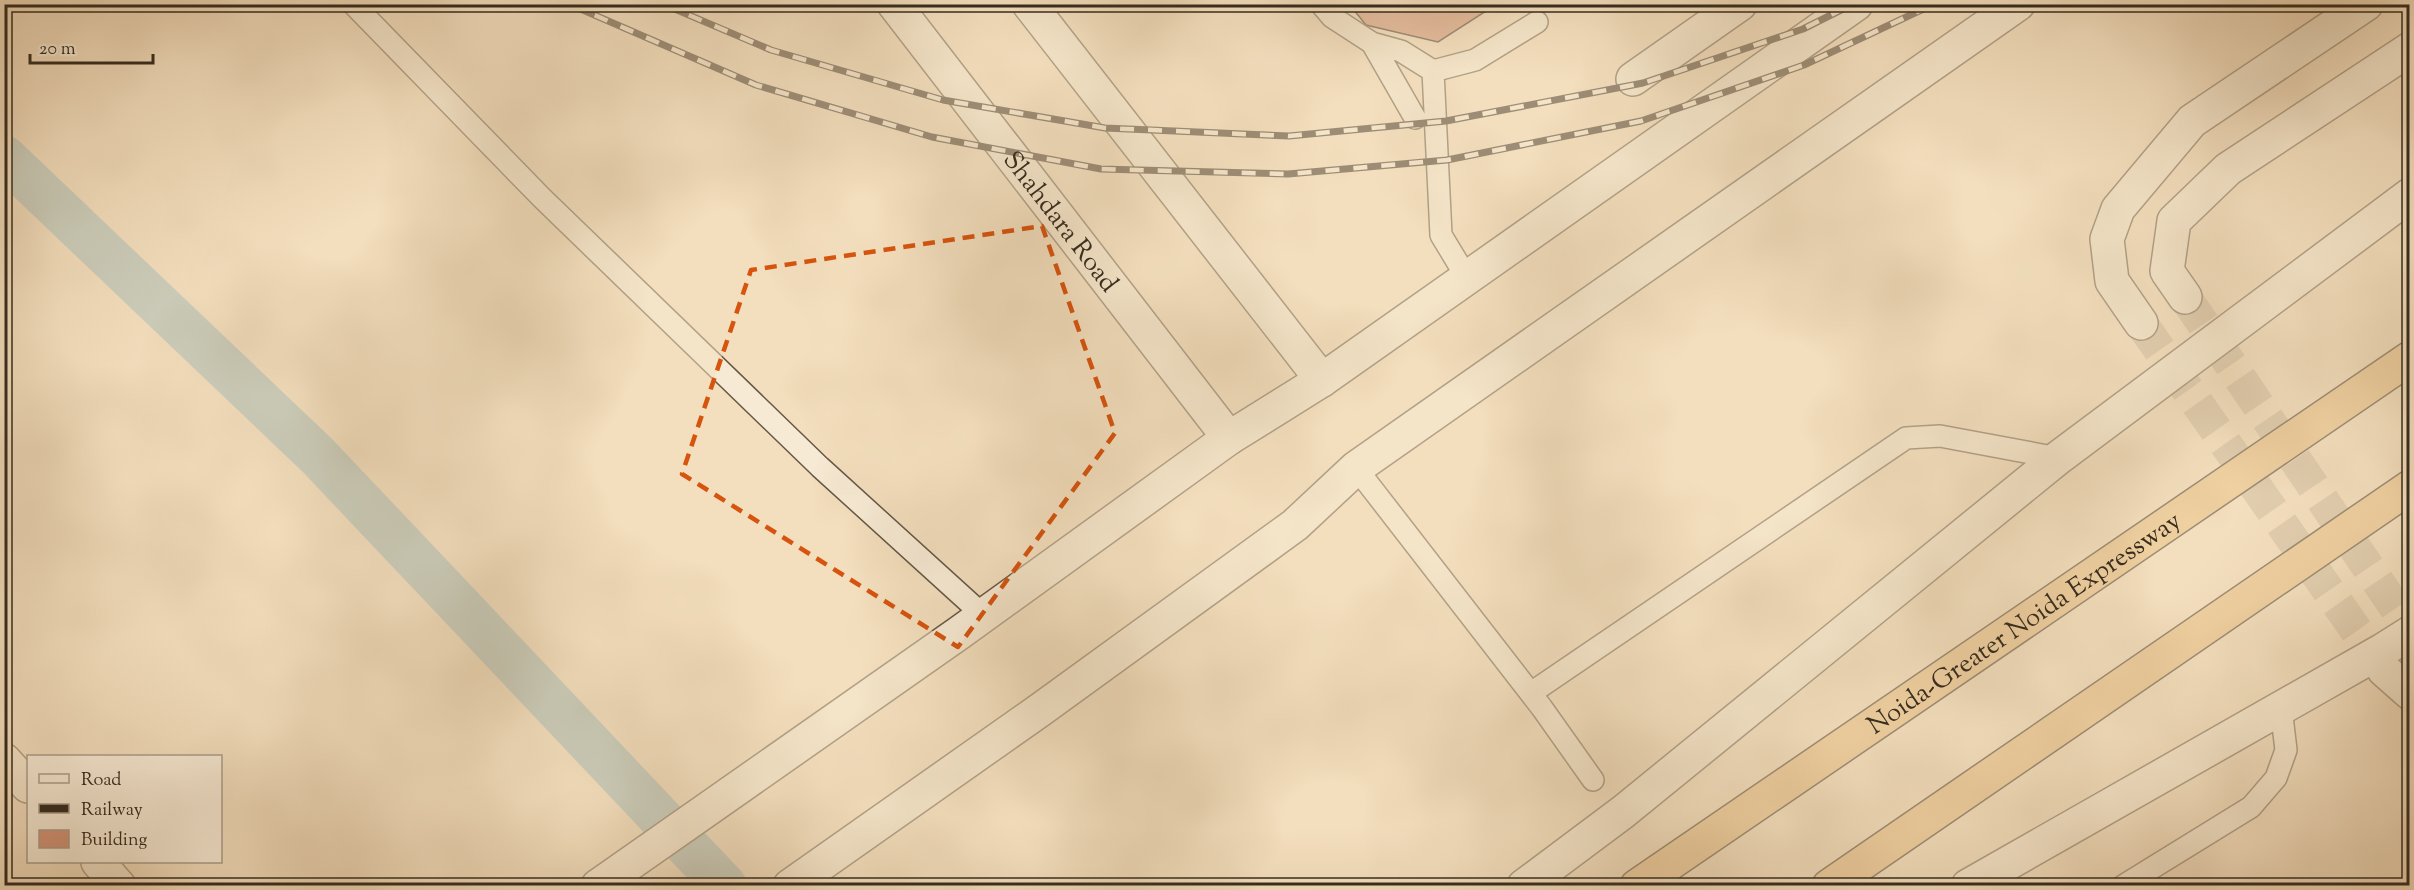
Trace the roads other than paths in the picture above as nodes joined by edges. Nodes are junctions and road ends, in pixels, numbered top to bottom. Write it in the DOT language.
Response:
graph roads {
  1 [pos="353,4"];
  2 [pos="894,4"];
  3 [pos="1029,4"];
  4 [pos="1320,4"];
  5 [pos="1740,4"];
  6 [pos="1856,4"];
  7 [pos="2018,4"];
  8 [pos="2366,4"];
  9 [pos="1538,22"];
  10 [pos="1372,43"];
  11 [pos="2409,48"];
  12 [pos="1433,71"];
  13 [pos="1633,79"];
  14 [pos="1415,118"];
  15 [pos="2409,195"];
  16 [pos="1467,278"];
  17 [pos="2186,297"];
  18 [pos="2141,323"];
  19 [pos="2409,358"];
  20 [pos="1322,380"];
  21 [pos="1229,438"];
  22 [pos="2058,458"];
  23 [pos="1356,468"];
  24 [pos="2409,487"];
  25 [pos="971,624"];
  26 [pos="2409,633"];
  27 [pos="2384,670"];
  28 [pos="1531,693"];
  29 [pos="2409,693"];
  30 [pos="2281,708"];
  31 [pos="4,760"];
  32 [pos="1593,780"];
  33 [pos="27,785"];
  34 [pos="100,863"];
  35 [pos="120,885"];
  36 [pos="598,885"];
  37 [pos="790,885"];
  38 [pos="1524,885"];
  39 [pos="1637,885"];
  40 [pos="1829,885"];
  41 [pos="1968,885"];
  42 [pos="2123,885"];
  1 -- 25 [label="lane"];
  2 -- 21 [label="street, Shahdara Road"];
  3 -- 20 [label="street"];
  4 -- 10 [label="lane"];
  5 -- 13 [label="street"];
  6 -- 16 [label="street"];
  7 -- 23 [label="street"];
  8 -- 18 [label="street"];
  9 -- 12 [label="lane"];
  10 -- 12 [label="lane"];
  10 -- 14 [label="lane"];
  11 -- 17 [label="street"];
  12 -- 16 [label="lane"];
  15 -- 22 [label="street"];
  16 -- 20 [label="street"];
  19 -- 39 [label="highway, Noida-Greater Noida Expressway"];
  20 -- 21 [label="street"];
  21 -- 25 [label="street"];
  22 -- 28 [label="lane"];
  22 -- 38 [label="street"];
  23 -- 28 [label="lane"];
  23 -- 37 [label="street"];
  24 -- 40 [label="highway"];
  25 -- 36 [label="street"];
  26 -- 30 [label="street"];
  27 -- 29 [label="street"];
  28 -- 32 [label="lane"];
  30 -- 41 [label="street"];
  30 -- 42 [label="lane"];
  31 -- 33 [label="street"];
  34 -- 35 [label="street"];
}
